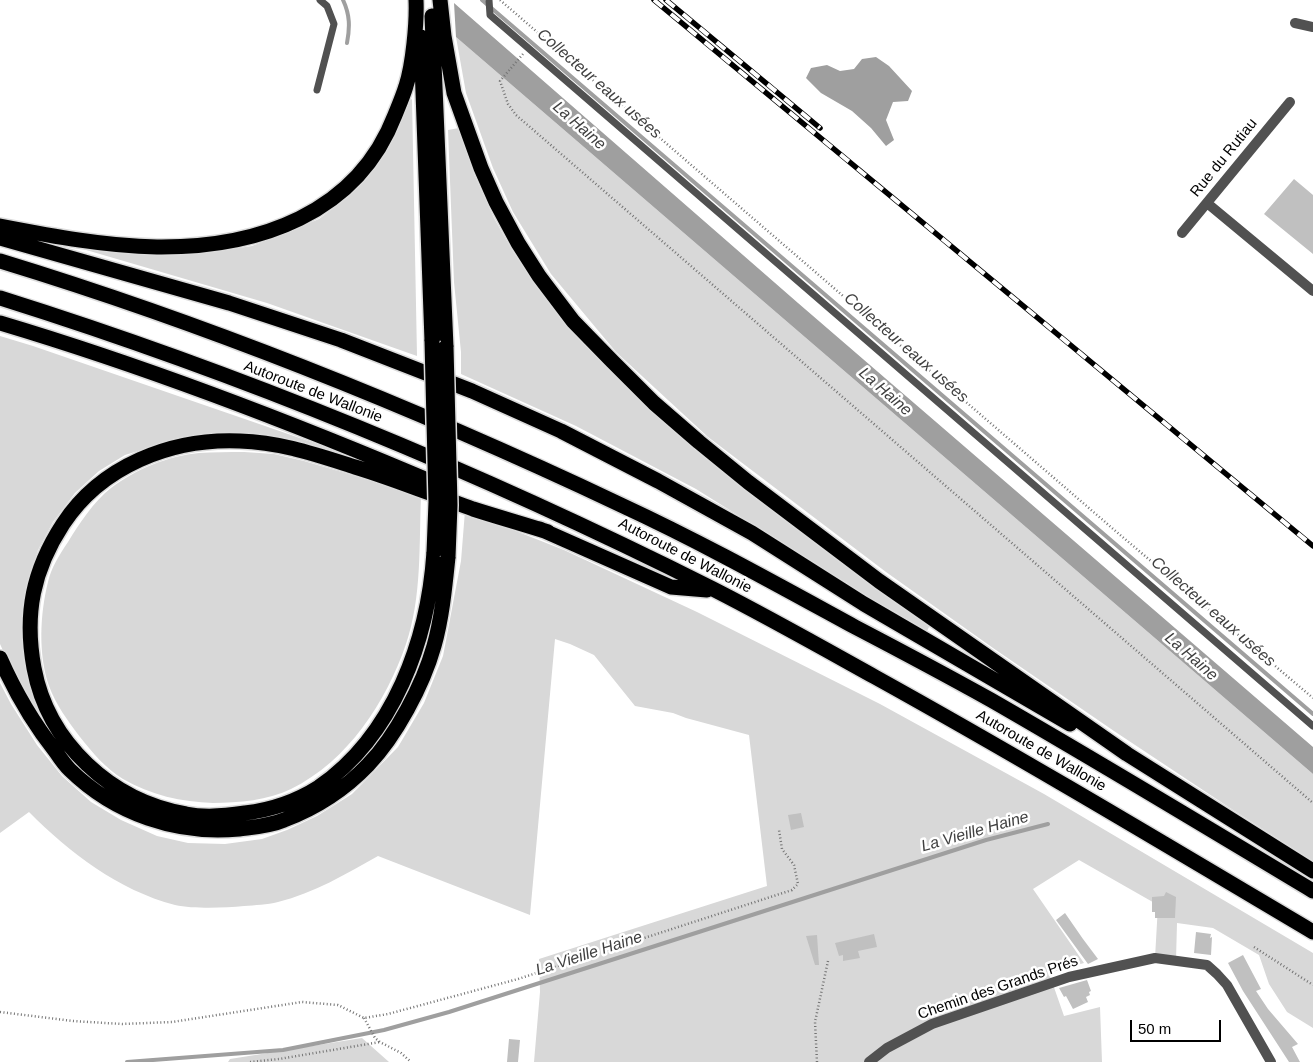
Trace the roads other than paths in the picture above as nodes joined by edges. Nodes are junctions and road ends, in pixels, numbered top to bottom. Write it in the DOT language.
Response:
graph roads {
  1 [pos="320,0"];
  2 [pos="432,0"];
  3 [pos="440,0"];
  4 [pos="489,0"];
  5 [pos="416,4"];
  6 [pos="1295,22"];
  7 [pos="1313,27"];
  8 [pos="317,90"];
  9 [pos="1290,102"];
  10 [pos="1207,203"];
  11 [pos="0,226"];
  12 [pos="1182,233"];
  13 [pos="0,238"];
  14 [pos="0,261"];
  15 [pos="1313,291"];
  16 [pos="0,298"];
  17 [pos="0,323"];
  18 [pos="439,344"];
  19 [pos="548,532"];
  20 [pos="441,554"];
  21 [pos="716,591"];
  22 [pos="0,658"];
  23 [pos="1313,726"];
  24 [pos="1127,754"];
  25 [pos="1313,871"];
  26 [pos="1313,891"];
  27 [pos="1313,932"];
  28 [pos="869,1062"];
  29 [pos="1271,1062"];
  1 -- 8 [label="lane"];
  2 -- 18 [label="highway"];
  3 -- 24 [label="highway"];
  4 -- 23 [label="lane"];
  5 -- 11 [label="highway"];
  5 -- 18 [label="highway"];
  6 -- 7 [label="street"];
  9 -- 10 [label="street, Rue du Rutiau"];
  10 -- 12 [label="street, Rue du Rutiau"];
  10 -- 15 [label="street"];
  13 -- 24 [label="highway"];
  14 -- 26 [label="highway, Autoroute de Wallonie"];
  16 -- 21 [label="highway, Autoroute de Wallonie"];
  17 -- 19 [label="highway"];
  18 -- 20 [label="highway, bridge"];
  19 -- 20 [label="highway"];
  19 -- 21 [label="highway"];
  20 -- 22 [label="highway"];
  21 -- 27 [label="highway, Autoroute de Wallonie"];
  24 -- 25 [label="highway"];
  28 -- 29 [label="street, Chemin des Grands Prés"];
}
